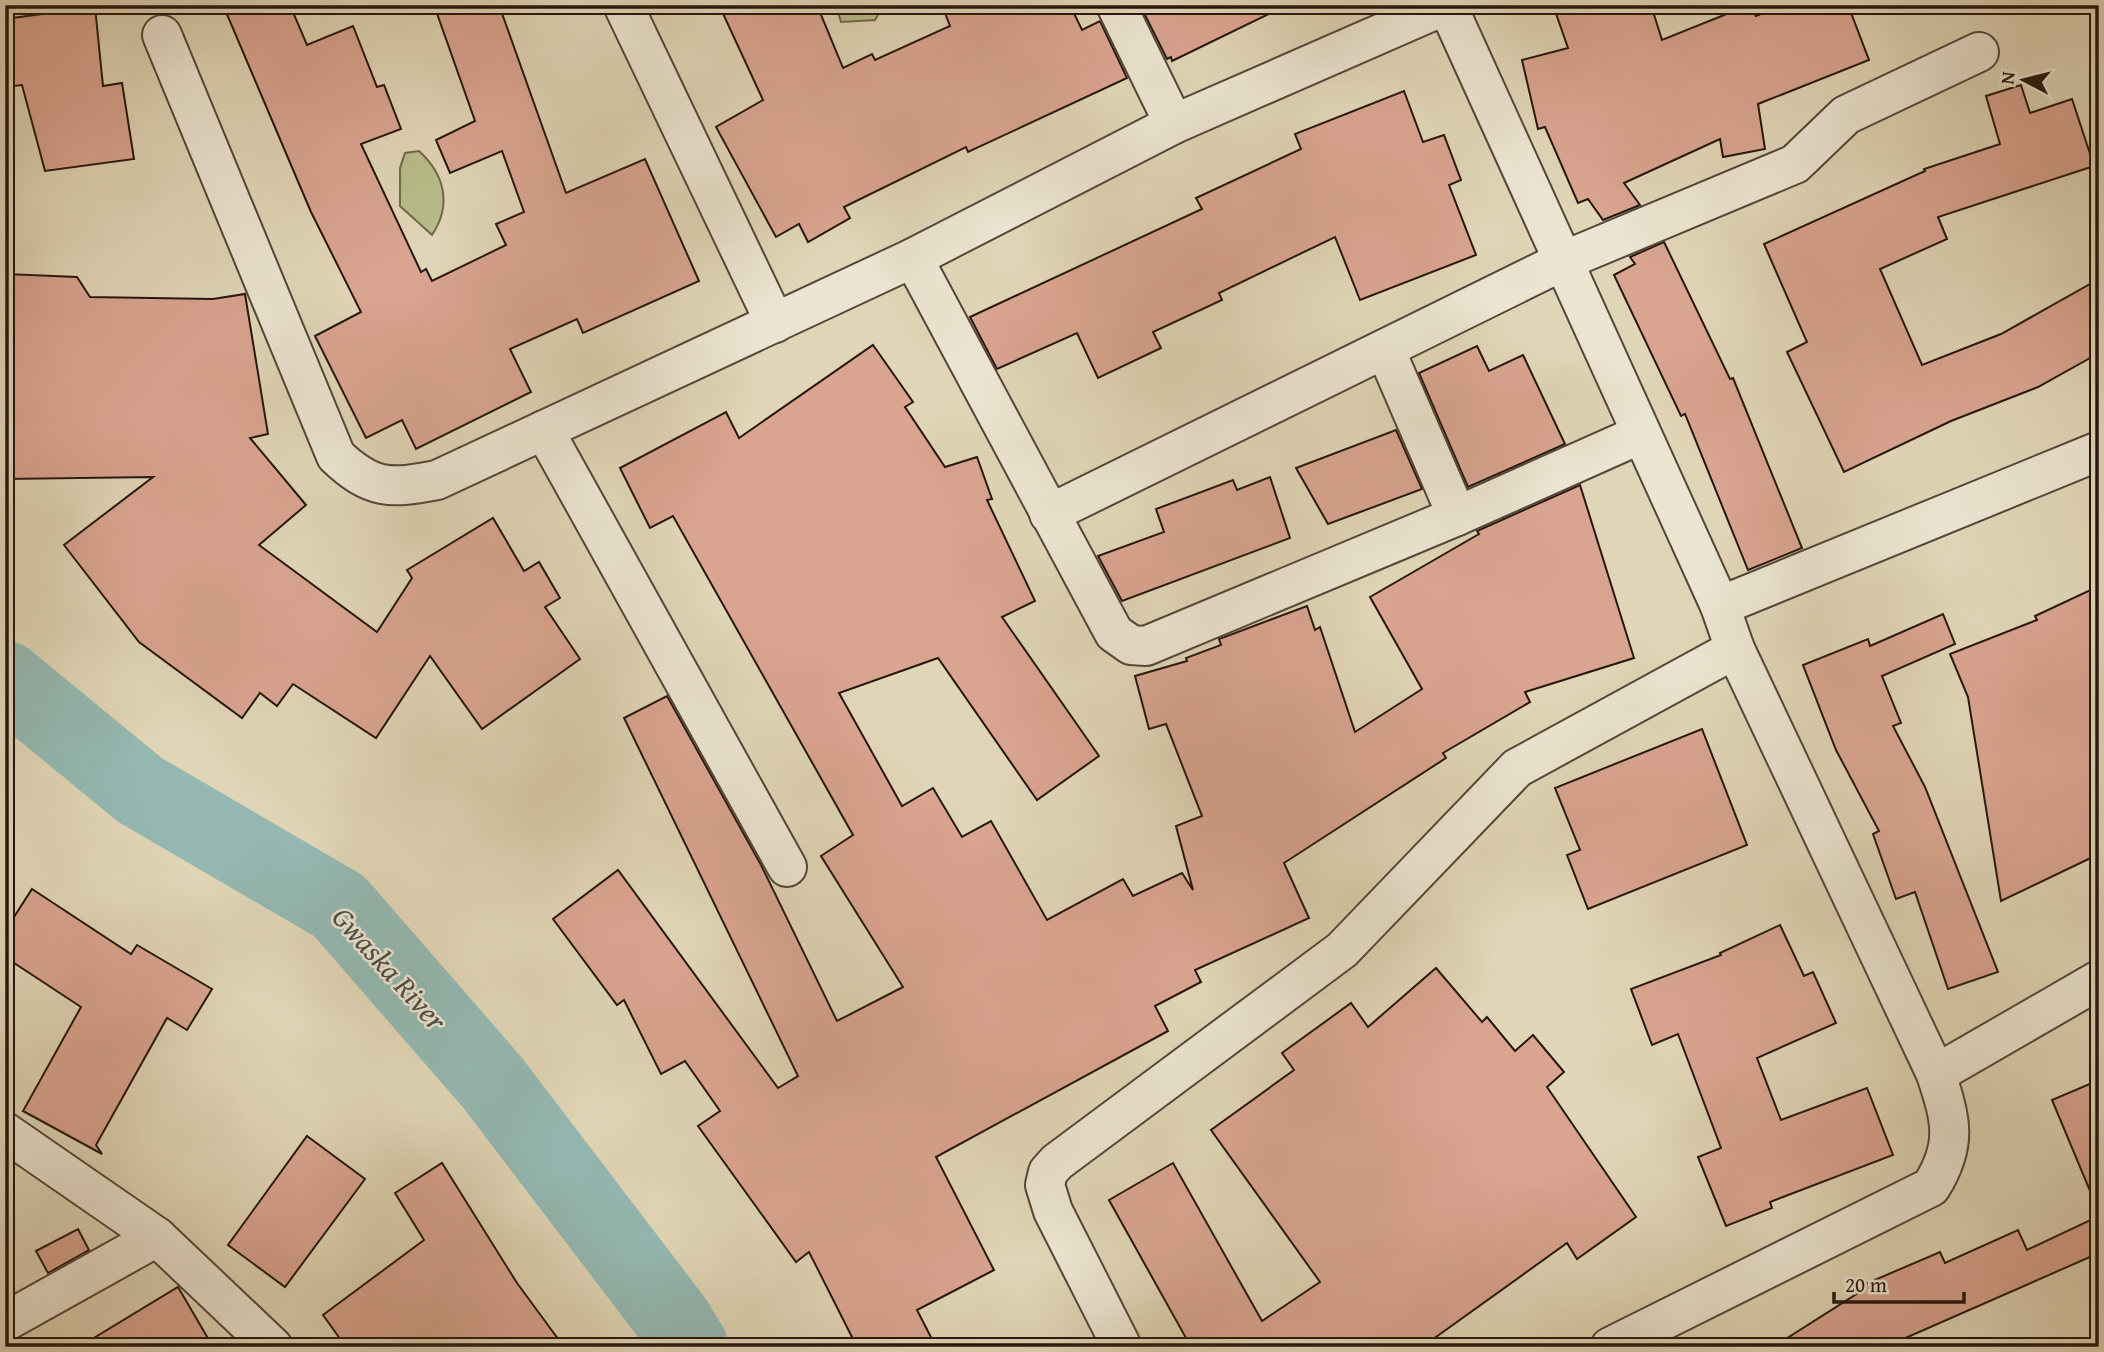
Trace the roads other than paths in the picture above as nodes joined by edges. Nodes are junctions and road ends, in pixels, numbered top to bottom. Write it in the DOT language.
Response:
graph roads {
  1 [pos="623,5"];
  2 [pos="1116,5"];
  3 [pos="1446,5"];
  4 [pos="162,35"];
  5 [pos="1979,52"];
  6 [pos="1174,124"];
  7 [pos="913,258"];
  8 [pos="1563,261"];
  9 [pos="775,323"];
  10 [pos="1385,348"];
  11 [pos="544,430"];
  12 [pos="1641,434"];
  13 [pos="2099,451"];
  14 [pos="1049,514"];
  15 [pos="1457,516"];
  16 [pos="1720,606"];
  17 [pos="1735,649"];
  18 [pos="787,867"];
  19 [pos="2099,980"];
  20 [pos="1936,1074"];
  21 [pos="5,1132"];
  22 [pos="157,1237"];
  23 [pos="5,1322"];
  24 [pos="273,1347"];
  25 [pos="1122,1347"];
  26 [pos="1611,1347"];
  1 -- 9 [label="street"];
  2 -- 6 [label="street"];
  3 -- 6 [label="street"];
  3 -- 8 [label="street"];
  4 -- 11 [label="street"];
  5 -- 8 [label="street"];
  6 -- 7 [label="street"];
  7 -- 9 [label="street"];
  7 -- 14 [label="street"];
  8 -- 10 [label="street"];
  8 -- 12 [label="street"];
  9 -- 11 [label="street"];
  10 -- 14 [label="street"];
  10 -- 15 [label="street"];
  11 -- 18 [label="street"];
  12 -- 15 [label="street"];
  12 -- 16 [label="street"];
  13 -- 16 [label="street"];
  14 -- 15 [label="street"];
  16 -- 17 [label="street"];
  17 -- 20 [label="street"];
  17 -- 25 [label="street"];
  19 -- 20 [label="street"];
  20 -- 26 [label="street"];
  21 -- 22 [label="street"];
  22 -- 23 [label="street"];
  22 -- 24 [label="street"];
}
